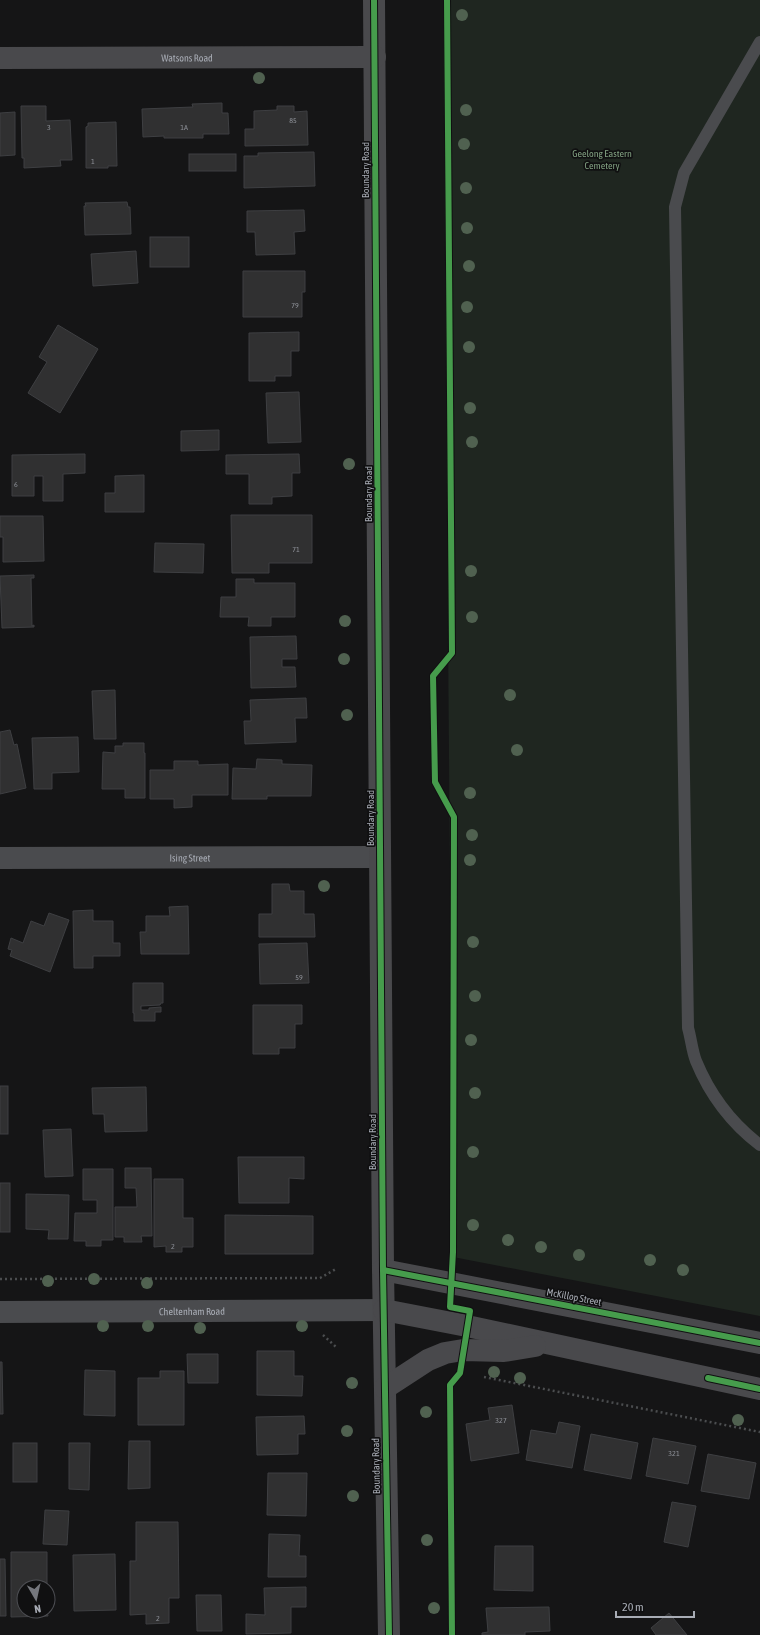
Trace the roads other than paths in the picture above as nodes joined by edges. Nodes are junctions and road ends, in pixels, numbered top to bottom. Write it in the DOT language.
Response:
graph roads {
  1 [pos="374,0"];
  2 [pos="760,42"];
  3 [pos="375,57"];
  4 [pos="0,58"];
  5 [pos="380,857"];
  6 [pos="0,858"];
  7 [pos="760,1145"];
  8 [pos="383,1270"];
  9 [pos="384,1310"];
  10 [pos="0,1312"];
  11 [pos="760,1343"];
  12 [pos="547,1344"];
  13 [pos="385,1388"];
  14 [pos="760,1388"];
  15 [pos="388,1635"];
  1 -- 3 [label="main road, Boundary Road"];
  2 -- 7 [label="lane"];
  3 -- 4 [label="main road, Watsons Road"];
  3 -- 5 [label="main road, Boundary Road"];
  5 -- 6 [label="street, Ising Street"];
  5 -- 8 [label="main road, Boundary Road"];
  8 -- 9 [label="main road, Boundary Road"];
  8 -- 11 [label="main road, McKillop Street"];
  9 -- 10 [label="street, Cheltenham Road"];
  9 -- 12 [label="main road"];
  9 -- 13 [label="main road, Boundary Road"];
  12 -- 13 [label="main road"];
  12 -- 14 [label="main road"];
  13 -- 15 [label="main road, Boundary Road"];
}
